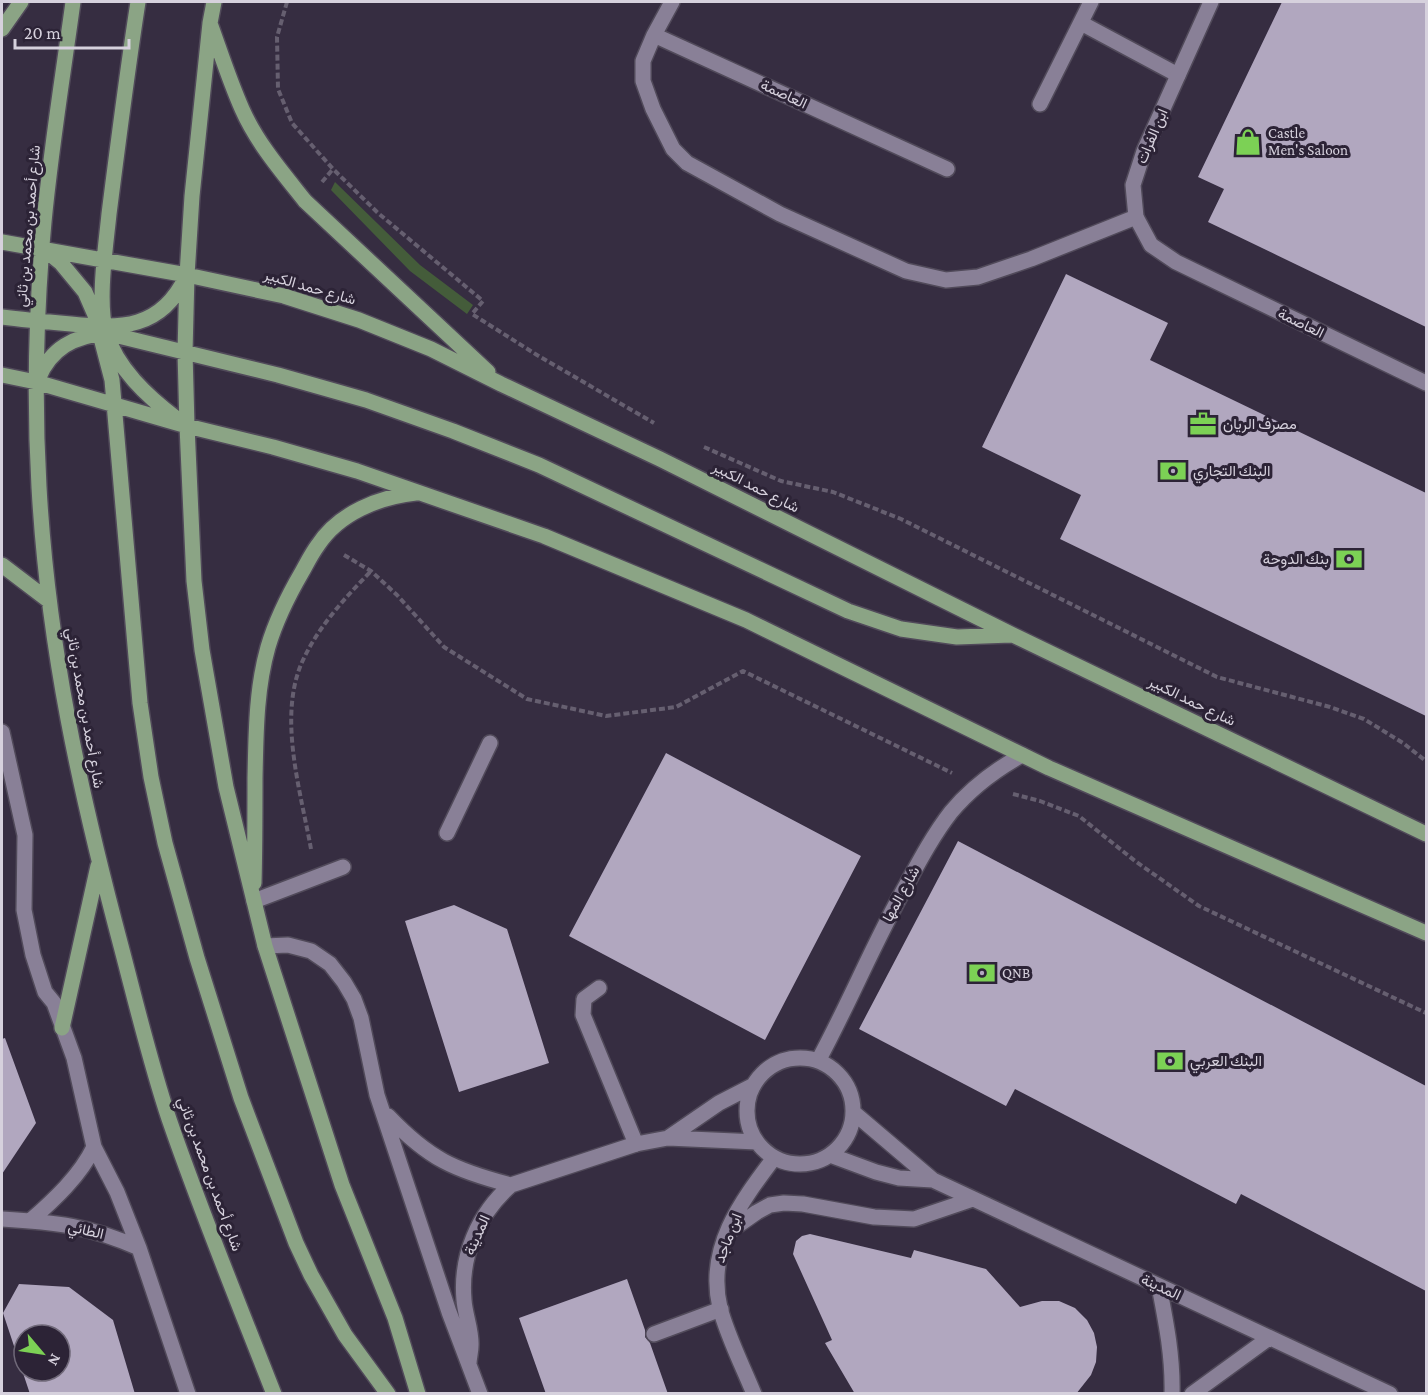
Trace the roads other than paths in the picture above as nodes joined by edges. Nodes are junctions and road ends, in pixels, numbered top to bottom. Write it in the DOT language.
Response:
graph roads {
  1 [pos="21,2"];
  2 [pos="73,2"];
  3 [pos="138,2"];
  4 [pos="214,2"];
  5 [pos="672,2"];
  6 [pos="1091,2"];
  7 [pos="1211,2"];
  8 [pos="210,23"];
  9 [pos="1081,23"];
  10 [pos="2,29"];
  11 [pos="654,35"];
  12 [pos="1178,75"];
  13 [pos="1040,104"];
  14 [pos="947,169"];
  15 [pos="1136,217"];
  16 [pos="2,242"];
  17 [pos="42,248"];
  18 [pos="104,259"];
  19 [pos="1176,262"];
  20 [pos="187,274"];
  21 [pos="2,317"];
  22 [pos="38,321"];
  23 [pos="102,330"];
  24 [pos="185,352"];
  25 [pos="2,375"];
  26 [pos="36,382"];
  27 [pos="1426,383"];
  28 [pos="501,384"];
  29 [pos="115,404"];
  30 [pos="187,426"];
  31 [pos="421,492"];
  32 [pos="2,565"];
  33 [pos="48,600"];
  34 [pos="1013,635"];
  35 [pos="2,732"];
  36 [pos="490,743"];
  37 [pos="1022,755"];
  38 [pos="447,833"];
  39 [pos="1426,834"];
  40 [pos="99,863"];
  41 [pos="343,867"];
  42 [pos="254,901"];
  43 [pos="1426,933"];
  44 [pos="265,946"];
  45 [pos="599,988"];
  46 [pos="62,1028"];
  47 [pos="818,1061"];
  48 [pos="754,1085"];
  49 [pos="853,1112"];
  50 [pos="385,1113"];
  51 [pos="668,1138"];
  52 [pos="757,1142"];
  53 [pos="636,1144"];
  54 [pos="94,1147"];
  55 [pos="830,1155"];
  56 [pos="774,1158"];
  57 [pos="933,1180"];
  58 [pos="511,1185"];
  59 [pos="973,1199"];
  60 [pos="2,1219"];
  61 [pos="30,1221"];
  62 [pos="727,1233"];
  63 [pos="140,1248"];
  64 [pos="1159,1286"];
  65 [pos="721,1309"];
  66 [pos="654,1334"];
  67 [pos="1269,1338"];
  68 [pos="468,1365"];
  69 [pos="188,1394"];
  70 [pos="274,1394"];
  71 [pos="388,1394"];
  72 [pos="418,1394"];
  73 [pos="480,1394"];
  74 [pos="754,1394"];
  75 [pos="1172,1394"];
  76 [pos="1192,1394"];
  77 [pos="1390,1394"];
  1 -- 10 [label="main road"];
  2 -- 17 [label="main road, شارع أحمد بن محمد بن ثاني"];
  3 -- 18 [label="main road"];
  4 -- 8 [label="main road"];
  5 -- 11 [label="street"];
  6 -- 9 [label="street"];
  7 -- 12 [label="street, ابن الفرات"];
  8 -- 20 [label="main road"];
  8 -- 28 [label="main road"];
  9 -- 12 [label="street"];
  9 -- 13 [label="street"];
  11 -- 14 [label="street, العاصمة"];
  11 -- 15 [label="street"];
  12 -- 15 [label="street, ابن الفرات"];
  15 -- 19 [label="street, ابن الفرات"];
  16 -- 17 [label="main road, شارع حمد الكبير"];
  17 -- 18 [label="main road, شارع حمد الكبير"];
  17 -- 22 [label="main road, شارع أحمد بن محمد بن ثاني"];
  17 -- 23 [label="main road"];
  18 -- 20 [label="main road, شارع حمد الكبير"];
  18 -- 23 [label="main road"];
  19 -- 27 [label="street, العاصمة"];
  20 -- 23 [label="main road"];
  20 -- 24 [label="main road"];
  20 -- 28 [label="main road, شارع حمد الكبير"];
  21 -- 22 [label="main road"];
  22 -- 23 [label="main road"];
  22 -- 26 [label="main road, شارع أحمد بن محمد بن ثاني"];
  23 -- 24 [label="main road"];
  23 -- 26 [label="main road"];
  23 -- 29 [label="main road"];
  23 -- 30 [label="main road"];
  24 -- 30 [label="main road"];
  24 -- 34 [label="main road"];
  25 -- 26 [label="main road"];
  26 -- 29 [label="main road"];
  26 -- 33 [label="main road, شارع أحمد بن محمد بن ثاني"];
  28 -- 34 [label="main road, شارع حمد الكبير"];
  29 -- 30 [label="main road"];
  29 -- 71 [label="main road"];
  30 -- 31 [label="main road"];
  30 -- 42 [label="main road"];
  31 -- 37 [label="main road"];
  31 -- 42 [label="main road"];
  32 -- 33 [label="main road"];
  33 -- 40 [label="main road, شارع أحمد بن محمد بن ثاني"];
  34 -- 39 [label="main road, شارع حمد الكبير"];
  35 -- 46 [label="street"];
  36 -- 38 [label="street"];
  37 -- 43 [label="main road"];
  37 -- 47 [label="street, شارع المها"];
  40 -- 46 [label="main road"];
  40 -- 70 [label="main road, شارع أحمد بن محمد بن ثاني"];
  41 -- 42 [label="street"];
  42 -- 44 [label="main road"];
  44 -- 50 [label="street"];
  44 -- 72 [label="main road"];
  45 -- 53 [label="street"];
  46 -- 54 [label="street"];
  47 -- 48 [label="street"];
  47 -- 49 [label="street"];
  48 -- 51 [label="street, المدينة"];
  48 -- 52 [label="street"];
  49 -- 55 [label="street"];
  49 -- 57 [label="street, المدينة"];
  50 -- 58 [label="street"];
  50 -- 68 [label="street"];
  51 -- 52 [label="street, المدينة"];
  51 -- 53 [label="street, المدينة"];
  52 -- 56 [label="street"];
  53 -- 58 [label="street, المدينة"];
  54 -- 61 [label="street"];
  54 -- 63 [label="street"];
  55 -- 56 [label="street"];
  55 -- 57 [label="street, المدينة"];
  56 -- 62 [label="street, ابن ماجد"];
  57 -- 59 [label="street, المدينة"];
  58 -- 68 [label="street, المدينة"];
  59 -- 62 [label="street"];
  59 -- 64 [label="street, المدينة"];
  60 -- 61 [label="street, الطائي"];
  61 -- 63 [label="street, الطائي"];
  62 -- 65 [label="street, ابن ماجد"];
  63 -- 69 [label="street"];
  64 -- 67 [label="street, المدينة"];
  64 -- 75 [label="street"];
  65 -- 66 [label="street"];
  65 -- 74 [label="street, ابن ماجد"];
  67 -- 76 [label="street"];
  67 -- 77 [label="street, المدينة"];
  68 -- 73 [label="street"];
}
